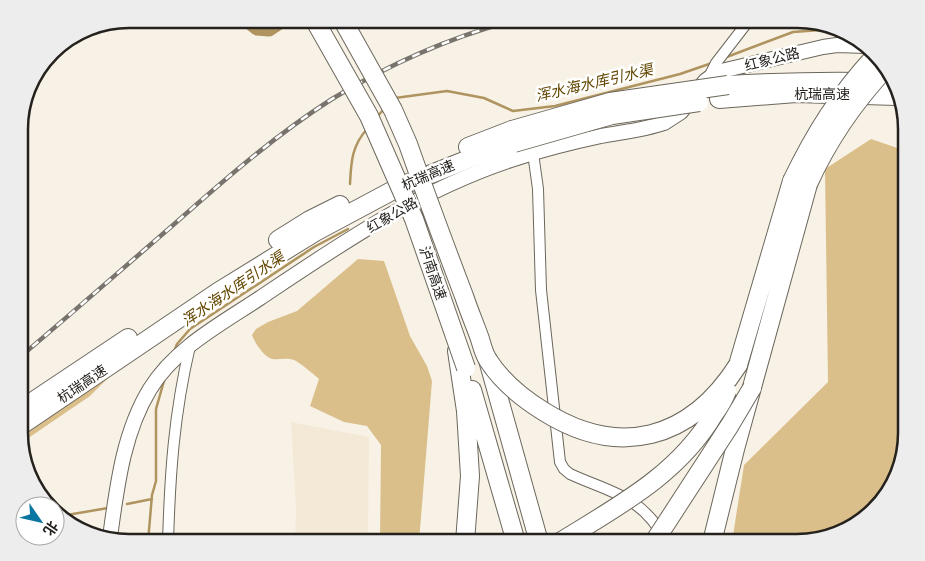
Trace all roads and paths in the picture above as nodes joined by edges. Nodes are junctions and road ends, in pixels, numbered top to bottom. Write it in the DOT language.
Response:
graph roads {
  1 [pos="319,28"];
  2 [pos="347,28"];
  3 [pos="743,28"];
  4 [pos="854,46"];
  5 [pos="871,61"];
  6 [pos="712,71"];
  7 [pos="881,74"];
  8 [pos="886,83"];
  9 [pos="723,92"];
  10 [pos="892,96"];
  11 [pos="513,136"];
  12 [pos="533,153"];
  13 [pos="800,183"];
  14 [pos="455,336"];
  15 [pos="190,346"];
  16 [pos="488,360"];
  17 [pos="738,365"];
  18 [pos="752,388"];
  19 [pos="28,405"];
  20 [pos="28,421"];
  21 [pos="111,532"];
  22 [pos="514,533"];
  23 [pos="537,533"];
  24 [pos="574,533"];
  25 [pos="660,533"];
  26 [pos="661,533"];
  27 [pos="714,533"];
  28 [pos="168,534"];
  29 [pos="466,534"];
  1 -- 14 [label="highway, 泸南高速, bridge"];
  2 -- 16 [label="highway, 泸南高速, bridge"];
  3 -- 6 [label="street"];
  4 -- 6 [label="main road, 红象公路"];
  5 -- 13 [label="highway, bridge"];
  6 -- 12 [label="main road, 红象公路"];
  7 -- 13 [label="highway, bridge"];
  8 -- 9 [label="highway, 杭瑞高速"];
  9 -- 10 [label="highway, 杭瑞高速"];
  9 -- 11 [label="highway, 杭瑞高速, bridge"];
  11 -- 19 [label="highway, 杭瑞高速"];
  11 -- 20 [label="highway, 杭瑞高速"];
  12 -- 15 [label="main road, 红象公路"];
  12 -- 26 [label="street"];
  13 -- 17 [label="highway"];
  13 -- 18 [label="highway"];
  14 -- 22 [label="highway, 泸南高速, bridge"];
  14 -- 29 [label="highway"];
  15 -- 21 [label="main road, 红象公路"];
  15 -- 28 [label="street"];
  16 -- 17 [label="highway, bridge"];
  16 -- 23 [label="highway, 泸南高速"];
  17 -- 24 [label="highway, bridge"];
  18 -- 25 [label="highway, bridge"];
  18 -- 27 [label="highway"];
}
